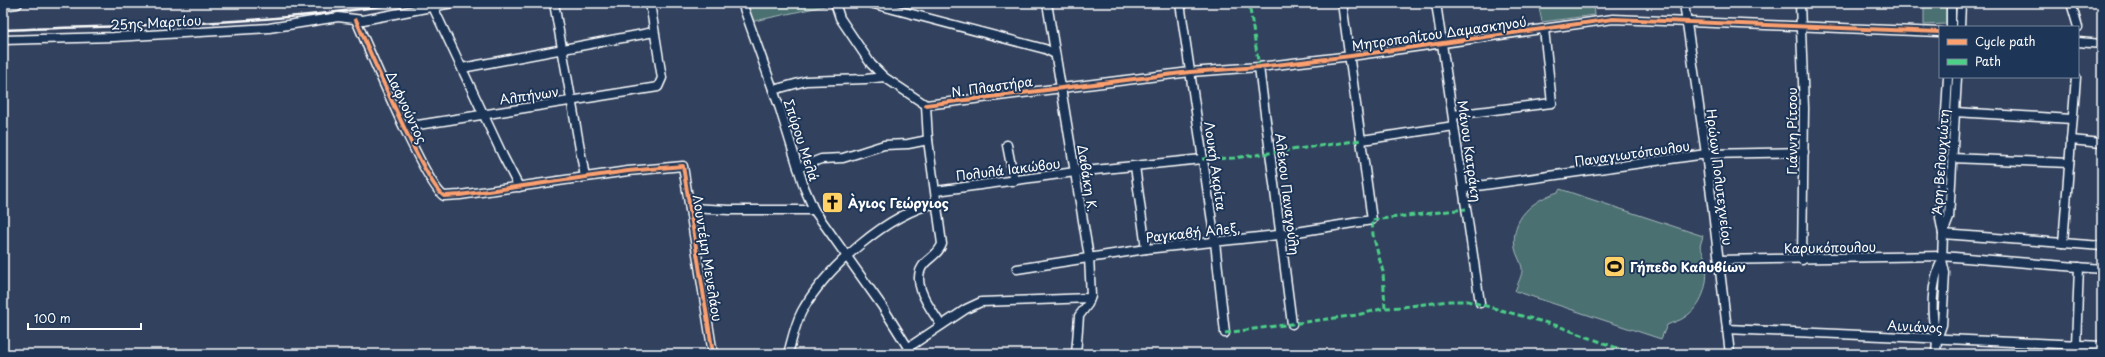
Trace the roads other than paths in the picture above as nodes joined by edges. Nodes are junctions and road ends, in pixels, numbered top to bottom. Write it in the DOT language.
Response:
graph roads {
  1 [pos="17,3"];
  2 [pos="452,3"];
  3 [pos="554,3"];
  4 [pos="650,3"];
  5 [pos="742,3"];
  6 [pos="835,3"];
  7 [pos="870,3"];
  8 [pos="1047,3"];
  9 [pos="1180,3"];
  10 [pos="1342,3"];
  11 [pos="1436,3"];
  12 [pos="1684,3"];
  13 [pos="1800,3"];
  14 [pos="1951,3"];
  15 [pos="1961,3"];
  16 [pos="2071,3"];
  17 [pos="3,5"];
  18 [pos="888,5"];
  19 [pos="433,7"];
  20 [pos="356,20"];
  21 [pos="1687,21"];
  22 [pos="1801,26"];
  23 [pos="1951,26"];
  24 [pos="1960,26"];
  25 [pos="2078,26"];
  26 [pos="1544,29"];
  27 [pos="654,32"];
  28 [pos="1939,32"];
  29 [pos="3,40"];
  30 [pos="2079,42"];
  31 [pos="1442,44"];
  32 [pos="2102,44"];
  33 [pos="563,49"];
  34 [pos="1055,54"];
  35 [pos="1351,56"];
  36 [pos="1260,67"];
  37 [pos="462,68"];
  38 [pos="1190,72"];
  39 [pos="884,76"];
  40 [pos="1948,78"];
  41 [pos="1957,78"];
  42 [pos="2076,78"];
  43 [pos="1061,87"];
  44 [pos="773,90"];
  45 [pos="572,101"];
  46 [pos="926,105"];
  47 [pos="1955,112"];
  48 [pos="483,114"];
  49 [pos="1453,115"];
  50 [pos="2072,119"];
  51 [pos="1454,126"];
  52 [pos="405,127"];
  53 [pos="928,140"];
  54 [pos="1362,140"];
  55 [pos="2071,140"];
  56 [pos="2102,143"];
  57 [pos="1007,145"];
  58 [pos="1804,152"];
  59 [pos="1706,154"];
  60 [pos="1952,158"];
  61 [pos="1202,159"];
  62 [pos="2069,163"];
  63 [pos="1135,166"];
  64 [pos="798,168"];
  65 [pos="1075,172"];
  66 [pos="585,177"];
  67 [pos="1014,181"];
  68 [pos="519,187"];
  69 [pos="1463,188"];
  70 [pos="936,191"];
  71 [pos="937,203"];
  72 [pos="690,208"];
  73 [pos="814,210"];
  74 [pos="1282,234"];
  75 [pos="1943,234"];
  76 [pos="1215,242"];
  77 [pos="2064,243"];
  78 [pos="2102,246"];
  79 [pos="1146,249"];
  80 [pos="1089,257"];
  81 [pos="847,258"];
  82 [pos="1942,258"];
  83 [pos="1718,260"];
  84 [pos="1802,260"];
  85 [pos="2079,267"];
  86 [pos="1017,269"];
  87 [pos="2102,269"];
  88 [pos="1090,298"];
  89 [pos="1480,303"];
  90 [pos="1292,324"];
  91 [pos="941,326"];
  92 [pos="1727,329"];
  93 [pos="1225,334"];
  94 [pos="1937,339"];
  95 [pos="2076,345"];
  96 [pos="2102,346"];
  97 [pos="911,350"];
  98 [pos="713,354"];
  99 [pos="788,354"];
  100 [pos="1076,354"];
  101 [pos="1730,354"];
  102 [pos="1936,354"];
  1 -- 17 [label="main road"];
  2 -- 19 [label="street, 25ης Μαρτίου"];
  3 -- 33 [label="street"];
  4 -- 27 [label="street"];
  5 -- 44 [label="street, Σπύρου Μελά"];
  6 -- 39 [label="street"];
  7 -- 18 [label="street"];
  8 -- 34 [label="street, Δαβάκη Κ."];
  9 -- 38 [label="street, Λουκή Ακρίτα"];
  10 -- 35 [label="street"];
  11 -- 31 [label="street, Μάνου Κατράκη"];
  12 -- 21 [label="street, Ηρώων Πολυτεχνείου"];
  13 -- 22 [label="street, Γιάννη Ρίτσου"];
  14 -- 23 [label="street"];
  15 -- 24 [label="street"];
  16 -- 25 [label="street"];
  18 -- 34 [label="street"];
  19 -- 20 [label="street, 25ης Μαρτίου"];
  19 -- 37 [label="street"];
  20 -- 29 [label="street, 25ης Μαρτίου"];
  20 -- 52 [label="street, Δαφνούντος"];
  21 -- 22 [label="street, Μητροπολίτου Δαμασκηνού"];
  21 -- 26 [label="street, Μητροπολίτου Δαμασκηνού"];
  21 -- 59 [label="street, Ηρώων Πολυτεχνείου"];
  22 -- 28 [label="street, Μητροπολίτου Δαμασκηνού"];
  22 -- 58 [label="street, Γιάννη Ρίτσου"];
  26 -- 31 [label="street, Μητροπολίτου Δαμασκηνού"];
  26 -- 49 [label="street"];
  27 -- 33 [label="street"];
  27 -- 45 [label="street, Αλπήνων"];
  30 -- 32 [label="street"];
  31 -- 35 [label="street, Μητροπολίτου Δαμασκηνού"];
  31 -- 49 [label="street, Μάνου Κατράκη"];
  33 -- 37 [label="street"];
  33 -- 45 [label="street"];
  34 -- 43 [label="street, Δαβάκη Κ."];
  35 -- 36 [label="street, Μητροπολίτου Δαμασκηνού"];
  35 -- 54 [label="street"];
  36 -- 38 [label="street, Μητροπολίτου Δαμασκηνού"];
  36 -- 74 [label="street, Αλέκου Παναγούλη"];
  37 -- 48 [label="street"];
  38 -- 43 [label="street, Μητροπολίτου Δαμασκηνού"];
  38 -- 61 [label="street, Λουκή Ακρίτα"];
  39 -- 44 [label="street"];
  39 -- 46 [label="street"];
  40 -- 75 [label="street, Άρη Βελουχιώτη"];
  41 -- 47 [label="street, Άρη Βελουχιώτη"];
  42 -- 50 [label="street"];
  43 -- 46 [label="street, Ν. Πλαστήρα"];
  43 -- 65 [label="street, Δαβάκη Κ."];
  44 -- 64 [label="street, Σπύρου Μελά"];
  45 -- 48 [label="street, Αλπήνων"];
  45 -- 66 [label="street"];
  46 -- 53 [label="street"];
  47 -- 50 [label="street"];
  47 -- 60 [label="street, Άρη Βελουχιώτη"];
  48 -- 52 [label="street, Αλπήνων"];
  48 -- 68 [label="street"];
  49 -- 51 [label="street, Μάνου Κατράκη"];
  50 -- 55 [label="street"];
  51 -- 54 [label="street"];
  51 -- 69 [label="street, Μάνου Κατράκη"];
  52 -- 68 [label="street, Δαφνούντος"];
  53 -- 64 [label="street"];
  53 -- 70 [label="street"];
  54 -- 74 [label="street, Ραγκαβή Αλεξ,"];
  55 -- 56 [label="street"];
  55 -- 62 [label="street"];
  57 -- 67 [label="street"];
  58 -- 59 [label="street, Παναγιωτόπουλου"];
  58 -- 84 [label="street, Γιάννη Ρίτσου"];
  59 -- 69 [label="street, Παναγιωτόπουλου"];
  59 -- 83 [label="street, Ηρώων Πολυτεχνείου"];
  60 -- 62 [label="street"];
  60 -- 75 [label="street, Άρη Βελουχιώτη"];
  61 -- 63 [label="street, Πολυλά Ιακώβου"];
  61 -- 76 [label="street, Λουκή Ακρίτα"];
  62 -- 77 [label="street"];
  63 -- 65 [label="street, Πολυλά Ιακώβου"];
  63 -- 79 [label="street"];
  64 -- 73 [label="street, Σπύρου Μελά"];
  65 -- 67 [label="street, Πολυλά Ιακώβου"];
  65 -- 80 [label="street, Δαβάκη Κ."];
  66 -- 68 [label="street"];
  66 -- 72 [label="street, Λουντέμη Μενελάου"];
  67 -- 70 [label="street, Πολυλά Ιακώβου"];
  69 -- 89 [label="street, Μάνου Κατράκη"];
  70 -- 71 [label="street"];
  71 -- 81 [label="street"];
  71 -- 91 [label="street"];
  72 -- 73 [label="street"];
  72 -- 98 [label="street, Λουντέμη Μενελάου"];
  73 -- 81 [label="street, Σπύρου Μελά"];
  74 -- 76 [label="street, Ραγκαβή Αλεξ,"];
  74 -- 90 [label="street, Αλέκου Παναγούλη"];
  75 -- 77 [label="street"];
  75 -- 82 [label="street"];
  76 -- 79 [label="street, Ραγκαβή Αλεξ,"];
  76 -- 93 [label="street, Λουκή Ακρίτα"];
  77 -- 78 [label="street"];
  79 -- 80 [label="street, Ραγκαβή Αλεξ,"];
  80 -- 86 [label="street, Ραγκαβή Αλεξ,"];
  80 -- 88 [label="street, Δαβάκη Κ."];
  81 -- 97 [label="street, Σπύρου Μελά"];
  81 -- 99 [label="street"];
  82 -- 84 [label="street, Καρυκόπουλου"];
  82 -- 85 [label="street, Καρυκόπουλου"];
  82 -- 94 [label="street"];
  83 -- 84 [label="street, Καρυκόπουλου"];
  83 -- 92 [label="street, Ηρώων Πολυτεχνείου"];
  85 -- 87 [label="street, Καρυκόπουλου"];
  85 -- 95 [label="street"];
  88 -- 91 [label="street"];
  88 -- 100 [label="street"];
  91 -- 97 [label="street"];
  92 -- 94 [label="street, Αινιάνος"];
  92 -- 101 [label="street, Ηρώων Πολυτεχνείου"];
  94 -- 95 [label="street, Αινιάνος"];
  94 -- 102 [label="street"];
  95 -- 96 [label="street, Αινιάνος"];
}
